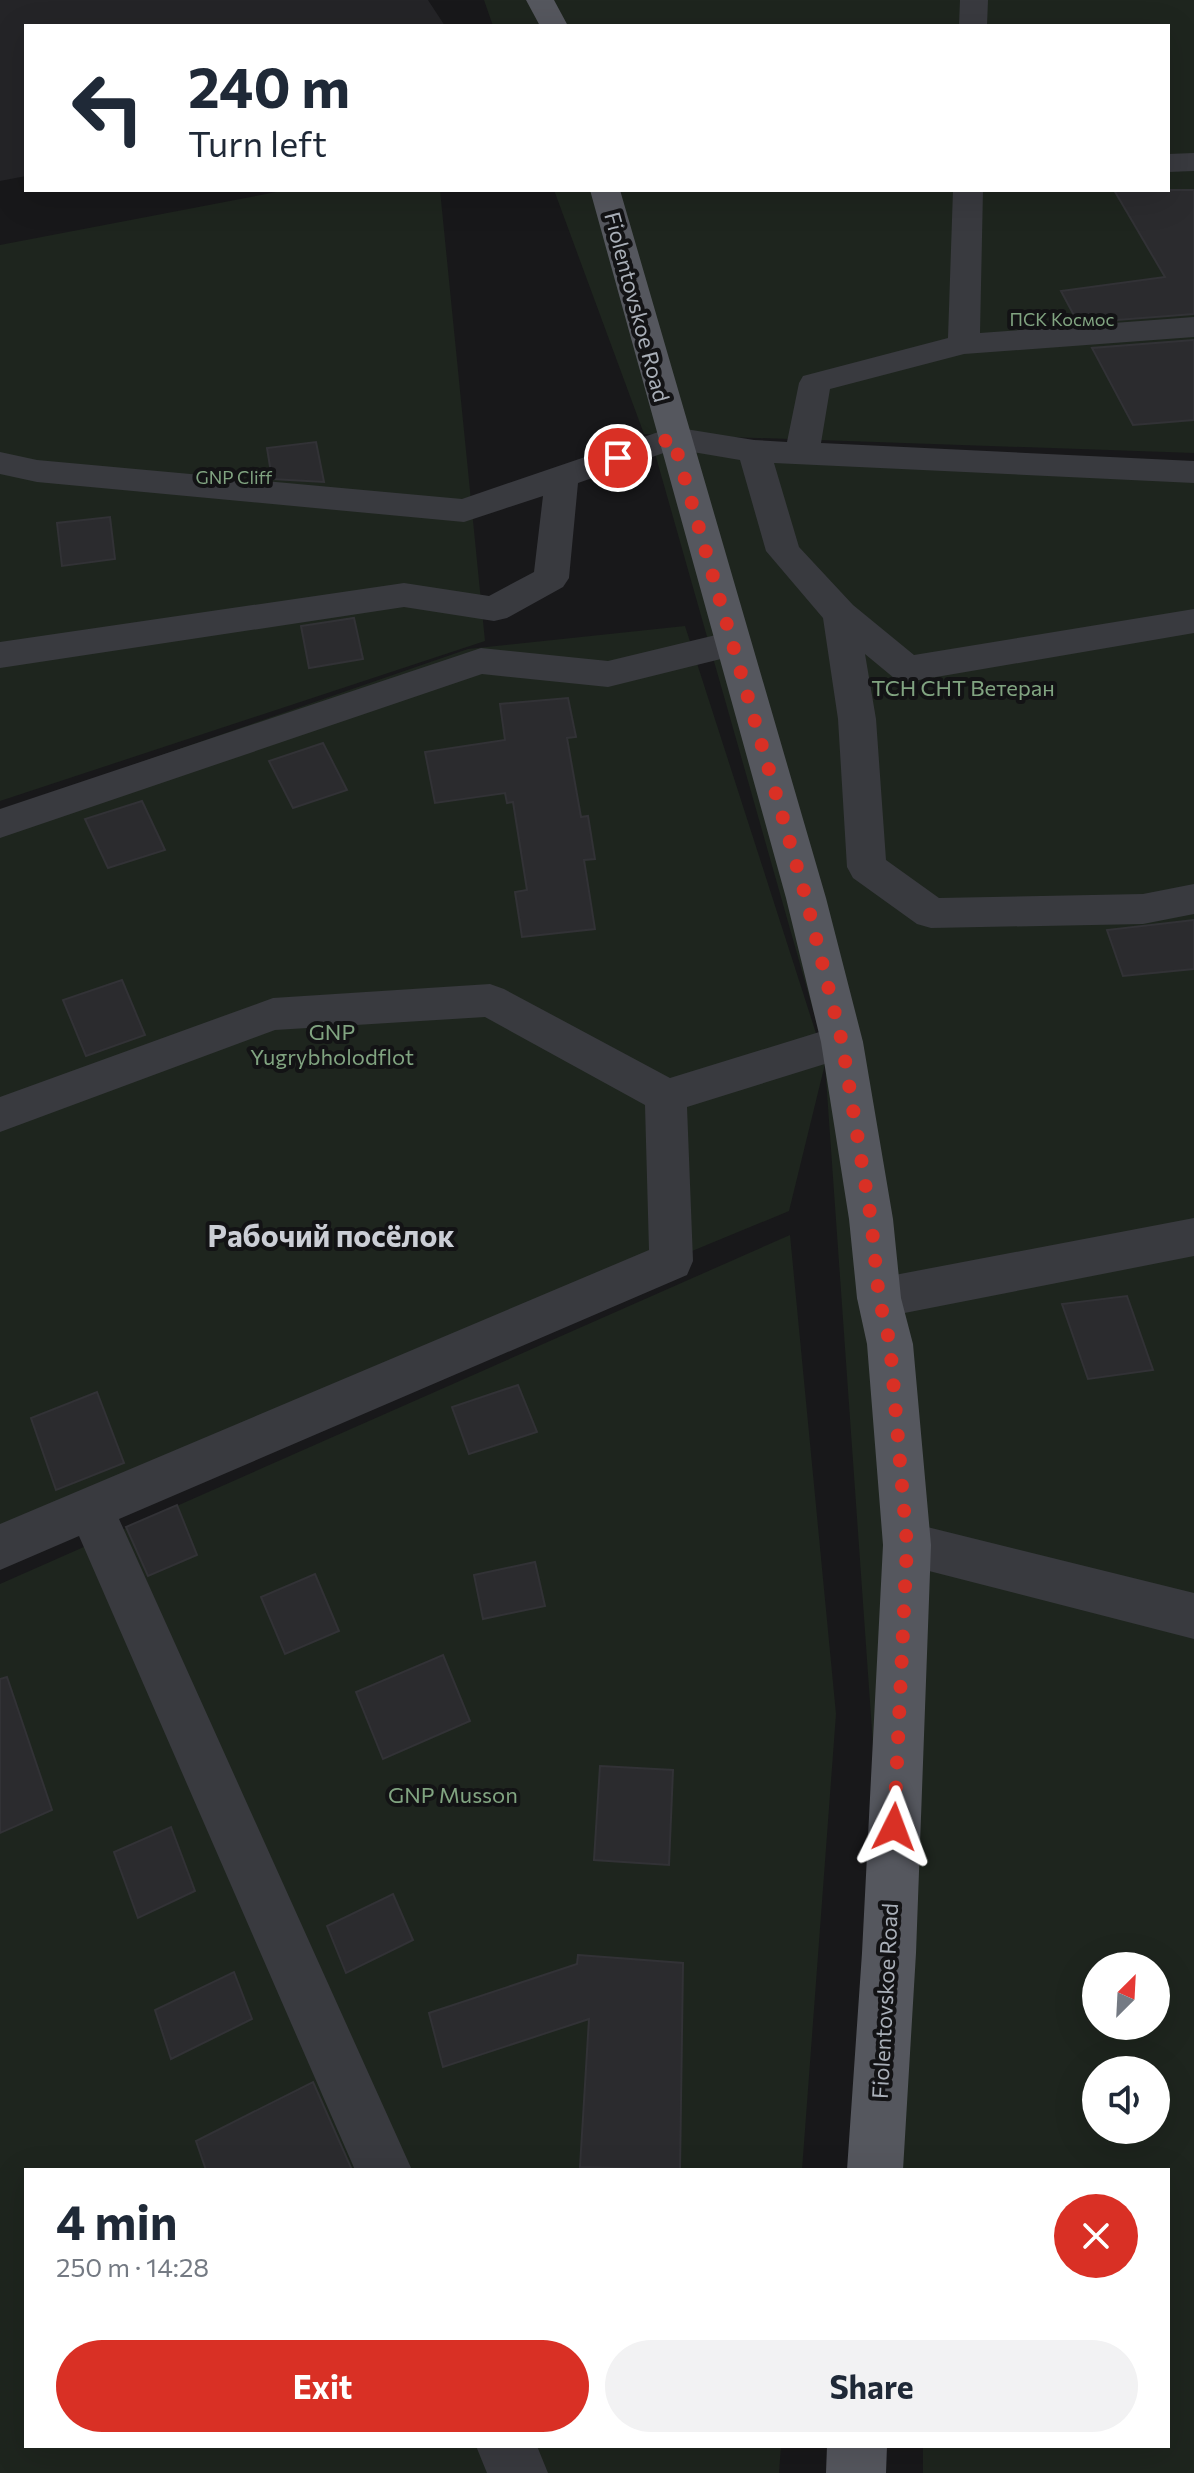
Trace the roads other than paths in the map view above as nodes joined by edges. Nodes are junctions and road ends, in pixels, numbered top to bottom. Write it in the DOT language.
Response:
graph roads {
  1 [pos="540,0"];
  2 [pos="974,0"];
  3 [pos="553,24"];
  4 [pos="973,24"];
  5 [pos="1194,162"];
  6 [pos="1170,163"];
  7 [pos="606,192"];
  8 [pos="968,192"];
  9 [pos="1194,327"];
  10 [pos="964,344"];
  11 [pos="673,438"];
  12 [pos="754,451"];
  13 [pos="802,453"];
  14 [pos="0,463"];
  15 [pos="1194,472"];
  16 [pos="562,477"];
  17 [pos="840,614"];
  18 [pos="1194,621"];
  19 [pos="720,647"];
  20 [pos="0,655"];
  21 [pos="907,669"];
  22 [pos="854,701"];
  23 [pos="0,824"];
  24 [pos="1194,899"];
  25 [pos="842,1042"];
  26 [pos="666,1096"];
  27 [pos="0,1115"];
  28 [pos="1194,1237"];
  29 [pos="879,1298"];
  30 [pos="90,1508"];
  31 [pos="907,1545"];
  32 [pos="0,1547"];
  33 [pos="1194,1616"];
  34 [pos="383,2168"];
  35 [pos="875,2168"];
  36 [pos="507,2448"];
  37 [pos="857,2448"];
  38 [pos="518,2473"];
  39 [pos="856,2473"];
  1 -- 3 [label="main road"];
  2 -- 4 [label="street"];
  5 -- 6 [label="street"];
  7 -- 11 [label="main road, Fiolentovskoe Road"];
  8 -- 10 [label="street"];
  9 -- 10 [label="street"];
  10 -- 13 [label="street"];
  11 -- 12 [label="street"];
  11 -- 16 [label="street"];
  11 -- 25 [label="main road, Fiolentovskoe Road"];
  12 -- 13 [label="street"];
  12 -- 17 [label="street"];
  13 -- 15 [label="street"];
  14 -- 16 [label="street"];
  16 -- 20 [label="street"];
  17 -- 21 [label="street"];
  17 -- 22 [label="street"];
  18 -- 21 [label="street"];
  19 -- 23 [label="street"];
  21 -- 22 [label="street"];
  22 -- 24 [label="street"];
  25 -- 26 [label="street"];
  25 -- 29 [label="main road, Fiolentovskoe Road"];
  26 -- 27 [label="street"];
  26 -- 30 [label="street"];
  28 -- 29 [label="street"];
  29 -- 31 [label="main road, Fiolentovskoe Road"];
  30 -- 32 [label="street"];
  30 -- 34 [label="street"];
  31 -- 33 [label="street"];
  31 -- 35 [label="main road, Fiolentovskoe Road"];
  36 -- 38 [label="street"];
  37 -- 39 [label="main road"];
}
